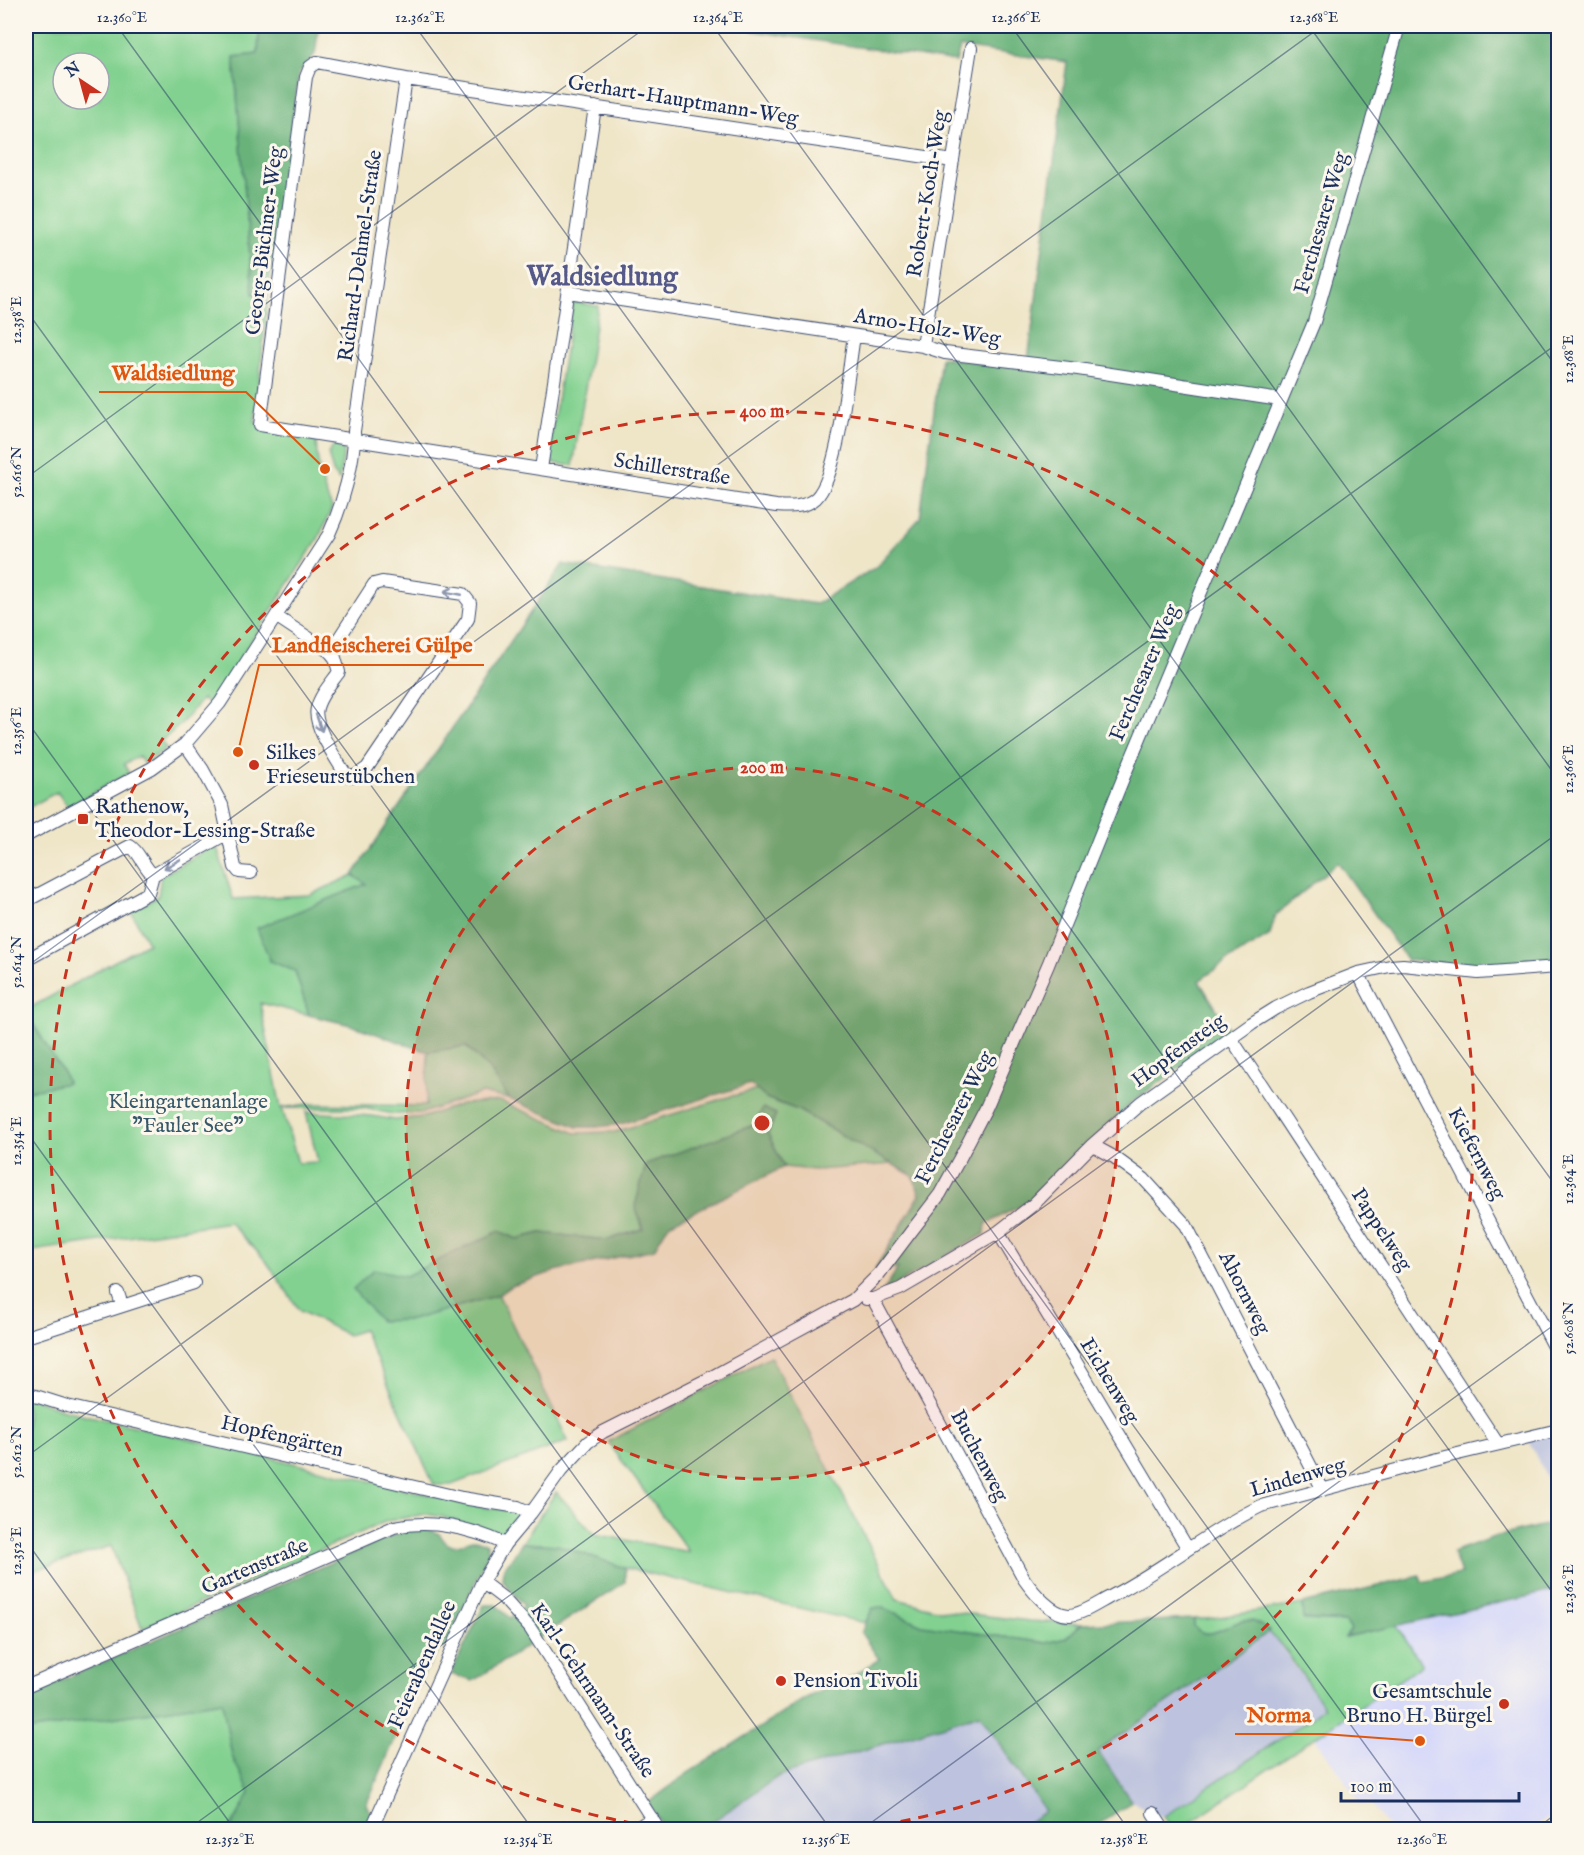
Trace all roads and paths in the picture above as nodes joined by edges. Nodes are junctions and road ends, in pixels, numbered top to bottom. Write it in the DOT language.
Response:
graph roads {
  1 [pos="1399,26"];
  2 [pos="971,48"];
  3 [pos="406,79"];
  4 [pos="595,107"];
  5 [pos="953,161"];
  6 [pos="568,292"];
  7 [pos="854,336"];
  8 [pos="923,346"];
  9 [pos="1280,400"];
  10 [pos="354,440"];
  11 [pos="541,469"];
  12 [pos="277,618"];
  13 [pos="330,652"];
  14 [pos="185,744"];
  15 [pos="228,833"];
  16 [pos="26,836"];
  17 [pos="250,873"];
  18 [pos="153,875"];
  19 [pos="26,901"];
  20 [pos="26,960"];
  21 [pos="1558,967"];
  22 [pos="1358,973"];
  23 [pos="1231,1038"];
  24 [pos="1092,1145"];
  25 [pos="998,1232"];
  26 [pos="194,1283"];
  27 [pos="853,1299"];
  28 [pos="873,1299"];
  29 [pos="26,1337"];
  30 [pos="1558,1354"];
  31 [pos="26,1393"];
  32 [pos="1558,1430"];
  33 [pos="1498,1444"];
  34 [pos="1323,1490"];
  35 [pos="527,1518"];
  36 [pos="505,1544"];
  37 [pos="1188,1549"];
  38 [pos="482,1582"];
  39 [pos="1069,1615"];
  40 [pos="26,1687"];
  41 [pos="1153,1813"];
  42 [pos="652,1818"];
  43 [pos="372,1830"];
  44 [pos="634,1830"];
  45 [pos="659,1830"];
  46 [pos="1164,1830"];
  1 -- 9 [label="street, Ferchesarer Weg"];
  2 -- 5 [label="street, Robert-Koch-Weg"];
  3 -- 4 [label="street, Gerhart-Hauptmann-Weg"];
  3 -- 10 [label="street, Richard-Dehmel-Straße"];
  3 -- 10 [label="street, Georg-Büchner-Weg"];
  4 -- 5 [label="street, Gerhart-Hauptmann-Weg"];
  4 -- 6 [label="street"];
  5 -- 8 [label="street, Robert-Koch-Weg"];
  6 -- 7 [label="street, Arno-Holz-Weg"];
  6 -- 11 [label="street"];
  7 -- 8 [label="street, Arno-Holz-Weg"];
  7 -- 11 [label="street, Schillerstraße"];
  8 -- 9 [label="street, Arno-Holz-Weg"];
  9 -- 27 [label="street, Ferchesarer Weg"];
  10 -- 11 [label="street, Schillerstraße"];
  10 -- 12 [label="street, Richard-Dehmel-Straße"];
  12 -- 13 [label="street"];
  12 -- 14 [label="street, Richard-Dehmel-Straße"];
  13 -- 13 [label="street, one-way"];
  14 -- 15 [label="street"];
  14 -- 16 [label="street, Richard-Dehmel-Straße"];
  15 -- 17 [label="street"];
  15 -- 18 [label="street, one-way"];
  18 -- 19 [label="street"];
  18 -- 20 [label="street"];
  21 -- 22 [label="street, Hopfensteig"];
  22 -- 23 [label="street, Hopfensteig"];
  22 -- 30 [label="street, Kiefernweg"];
  23 -- 24 [label="street, Hopfensteig"];
  23 -- 33 [label="street, Pappelweg"];
  24 -- 25 [label="street, Hopfensteig"];
  24 -- 34 [label="street, Ahornweg"];
  25 -- 28 [label="street, Hopfensteig"];
  25 -- 37 [label="street, Eichenweg"];
  26 -- 29 [label="street"];
  27 -- 28 [label="street, Ferchesarer Weg"];
  27 -- 35 [label="street, Ferchesarer Weg"];
  28 -- 39 [label="street, Buchenweg"];
  31 -- 35 [label="street, Hopfengärten"];
  32 -- 33 [label="street, Lindenweg"];
  33 -- 34 [label="street, Lindenweg"];
  34 -- 37 [label="street, Lindenweg"];
  35 -- 36 [label="street, Feierabendallee"];
  36 -- 38 [label="street, Feierabendallee"];
  36 -- 40 [label="street, Gartenstraße"];
  37 -- 39 [label="street, Lindenweg"];
  38 -- 42 [label="street, Karl-Gehrmann-Straße"];
  38 -- 43 [label="street, Feierabendallee"];
  41 -- 46 [label="street"];
  42 -- 44 [label="street"];
  42 -- 45 [label="street, Karl-Gehrmann-Straße"];
}
